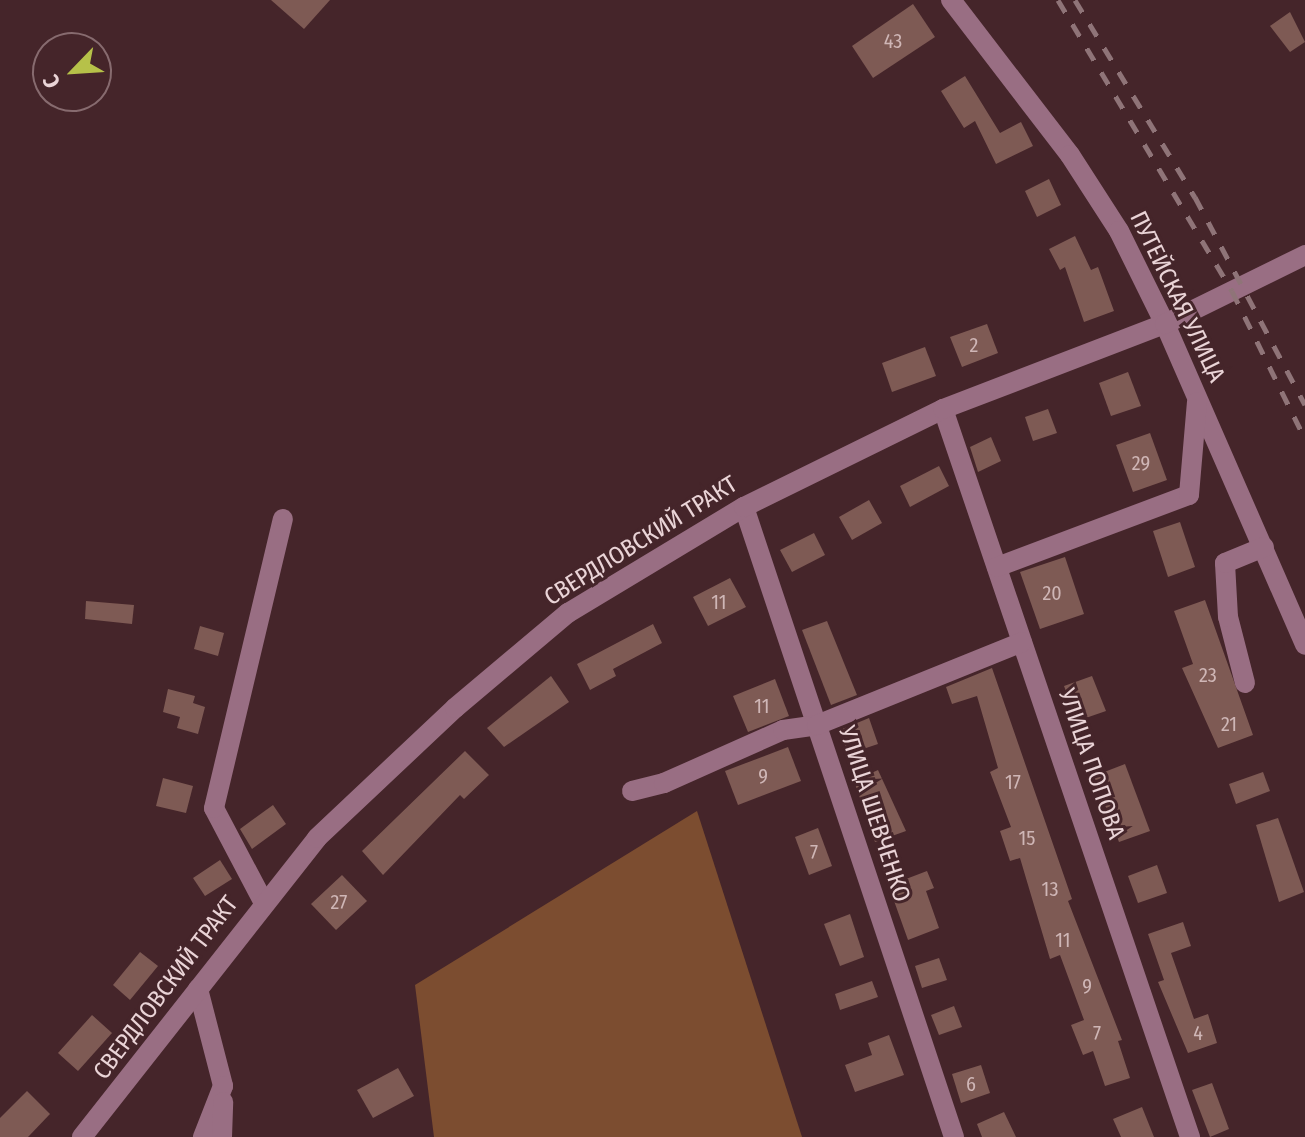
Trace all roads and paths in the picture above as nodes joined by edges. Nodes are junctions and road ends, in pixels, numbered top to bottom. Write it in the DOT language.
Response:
graph roads {
  1 [pos="951,0"];
  2 [pos="1305,255"];
  3 [pos="1165,324"];
  4 [pos="1197,398"];
  5 [pos="943,409"];
  6 [pos="744,507"];
  7 [pos="283,519"];
  8 [pos="1264,547"];
  9 [pos="997,567"];
  10 [pos="1022,642"];
  11 [pos="1305,645"];
  12 [pos="1245,683"];
  13 [pos="817,725"];
  14 [pos="632,791"];
  15 [pos="264,903"];
  16 [pos="198,989"];
  17 [pos="223,1086"];
  18 [pos="82,1137"];
  19 [pos="203,1137"];
  20 [pos="222,1137"];
  21 [pos="954,1137"];
  22 [pos="1190,1137"];
  1 -- 3 [label="street, ПУТЕЙСКАЯ УЛИЦА"];
  2 -- 3 [label="street, СВЕРДЛОВСКИЙ ТРАКТ"];
  3 -- 4 [label="street, ПУТЕЙСКАЯ УЛИЦА"];
  3 -- 5 [label="street, СВЕРДЛОВСКИЙ ТРАКТ"];
  4 -- 8 [label="street, ПУТЕЙСКАЯ УЛИЦА"];
  4 -- 9 [label="street"];
  5 -- 6 [label="street, СВЕРДЛОВСКИЙ ТРАКТ"];
  5 -- 9 [label="street, УЛИЦА ПОПОВА"];
  6 -- 13 [label="street, УЛИЦА ШЕВЧЕНКО"];
  6 -- 15 [label="street, СВЕРДЛОВСКИЙ ТРАКТ"];
  7 -- 15 [label="street"];
  8 -- 11 [label="street, ПУТЕЙСКАЯ УЛИЦА"];
  8 -- 12 [label="street"];
  9 -- 10 [label="street, УЛИЦА ПОПОВА"];
  10 -- 13 [label="street"];
  10 -- 22 [label="street, УЛИЦА ПОПОВА"];
  13 -- 14 [label="street"];
  13 -- 21 [label="street, УЛИЦА ШЕВЧЕНКО"];
  15 -- 16 [label="street, СВЕРДЛОВСКИЙ ТРАКТ"];
  16 -- 17 [label="street"];
  16 -- 18 [label="street, СВЕРДЛОВСКИЙ ТРАКТ"];
  17 -- 19 [label="street"];
  17 -- 20 [label="street"];
}
